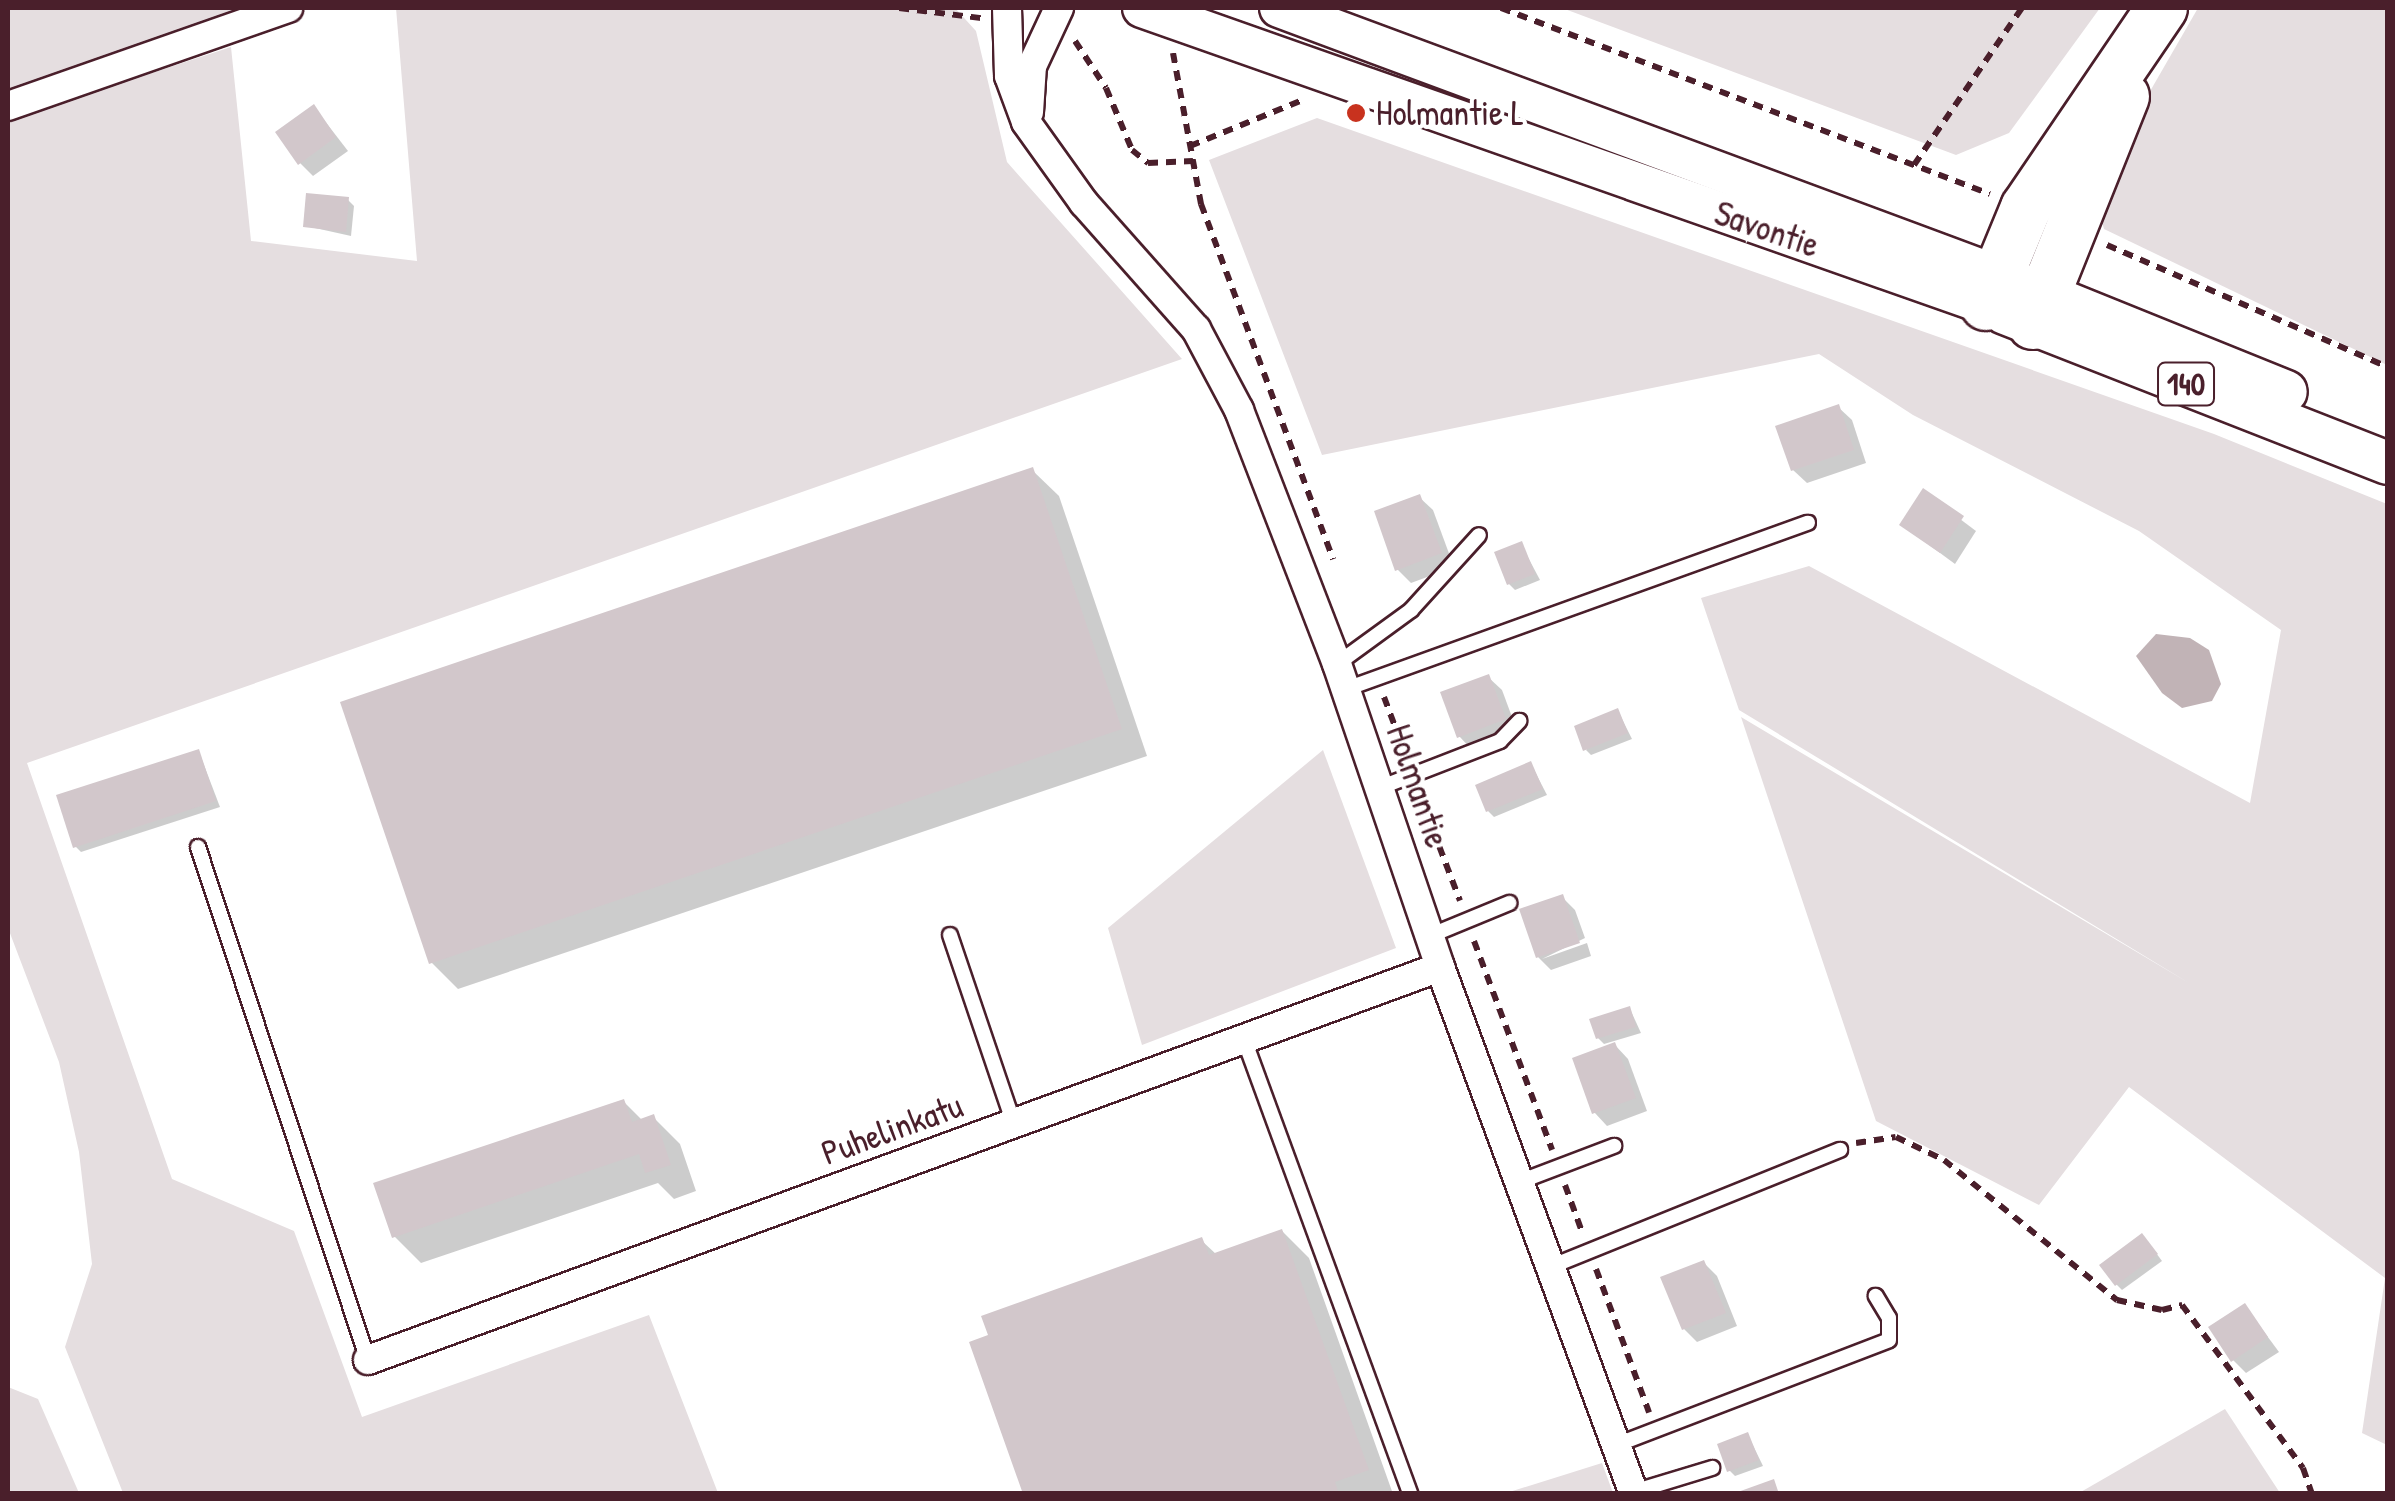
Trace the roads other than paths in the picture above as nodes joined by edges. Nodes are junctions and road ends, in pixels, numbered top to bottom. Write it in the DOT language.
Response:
graph roads {
  1 [pos="288,8"];
  2 [pos="1007,8"];
  3 [pos="1059,8"];
  4 [pos="1142,8"];
  5 [pos="1279,8"];
  6 [pos="2160,10"];
  7 [pos="8,106"];
  8 [pos="1046,150"];
  9 [pos="1992,290"];
  10 [pos="2039,309"];
  11 [pos="2388,436"];
  12 [pos="2388,463"];
  13 [pos="1808,523"];
  14 [pos="1479,536"];
  15 [pos="1341,676"];
  16 [pos="1519,721"];
  17 [pos="1379,788"];
  18 [pos="198,847"];
  19 [pos="1510,903"];
  20 [pos="950,934"];
  21 [pos="1429,936"];
  22 [pos="1440,967"];
  23 [pos="1245,1042"];
  24 [pos="1014,1124"];
  25 [pos="1614,1146"];
  26 [pos="1840,1150"];
  27 [pos="1519,1182"];
  28 [pos="1550,1267"];
  29 [pos="1876,1296"];
  30 [pos="368,1360"];
  31 [pos="1616,1445"];
  32 [pos="1712,1468"];
  33 [pos="1634,1493"];
  34 [pos="1410,1494"];
  1 -- 7 [label="street"];
  2 -- 8 [label="street, Holmantie"];
  3 -- 8 [label="street, Holmantie"];
  4 -- 9 [label="main road, Savontie / 140"];
  5 -- 9 [label="main road, Savontie / 140"];
  6 -- 9 [label="highway"];
  6 -- 10 [label="highway"];
  8 -- 15 [label="street, Holmantie"];
  9 -- 10 [label="main road, Savontie / 140"];
  10 -- 11 [label="main road, Savontie / 140"];
  10 -- 12 [label="main road, Savontie / 140"];
  13 -- 15 [label="lane"];
  14 -- 15 [label="lane"];
  15 -- 17 [label="street, Holmantie"];
  16 -- 17 [label="lane"];
  17 -- 21 [label="street, Holmantie"];
  18 -- 30 [label="lane"];
  19 -- 21 [label="lane"];
  20 -- 24 [label="lane"];
  21 -- 22 [label="street, Holmantie"];
  22 -- 23 [label="street, Puhelinkatu"];
  22 -- 27 [label="street, Holmantie"];
  23 -- 24 [label="street, Puhelinkatu"];
  23 -- 34 [label="lane"];
  24 -- 30 [label="street, Puhelinkatu"];
  25 -- 27 [label="lane"];
  26 -- 28 [label="lane"];
  27 -- 28 [label="street, Holmantie"];
  28 -- 31 [label="street, Holmantie"];
  29 -- 31 [label="lane"];
  31 -- 33 [label="street, Holmantie"];
  32 -- 33 [label="lane"];
}
